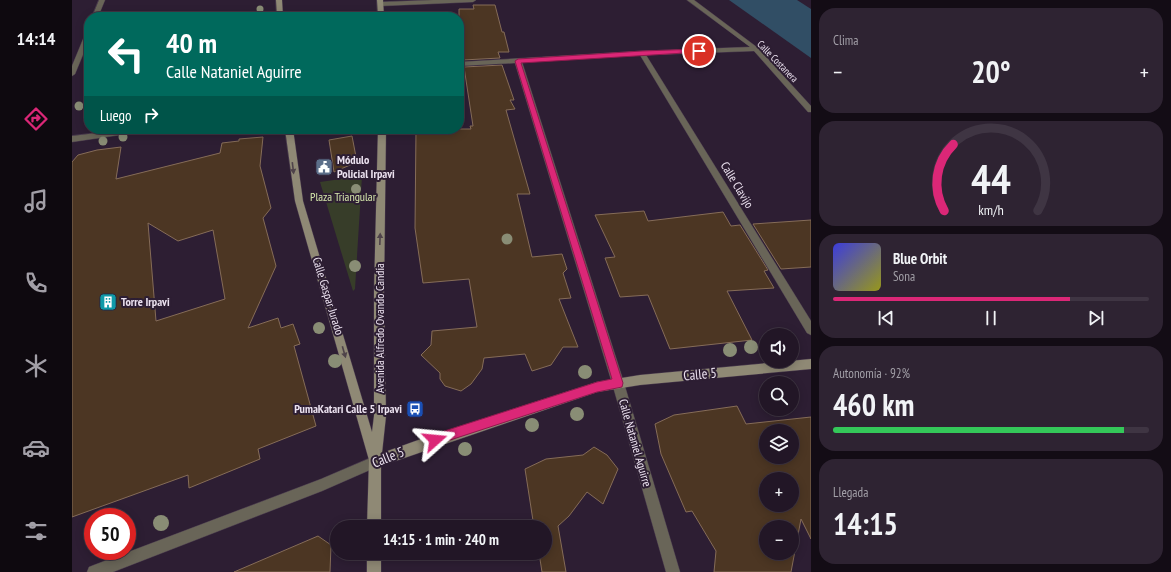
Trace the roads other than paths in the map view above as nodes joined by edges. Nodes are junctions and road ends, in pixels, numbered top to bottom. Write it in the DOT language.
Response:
graph roads {
  1 [pos="102,0"];
  2 [pos="279,0"];
  3 [pos="473,0"];
  4 [pos="690,0"];
  5 [pos="380,2"];
  6 [pos="97,12"];
  7 [pos="280,12"];
  8 [pos="381,12"];
  9 [pos="84,44"];
  10 [pos="756,50"];
  11 [pos="642,53"];
  12 [pos="518,61"];
  13 [pos="464,64"];
  14 [pos="72,74"];
  15 [pos="811,110"];
  16 [pos="110,134"];
  17 [pos="289,134"];
  18 [pos="382,134"];
  19 [pos="72,139"];
  20 [pos="811,330"];
  21 [pos="811,364"];
  22 [pos="618,383"];
  23 [pos="375,462"];
  24 [pos="374,520"];
  25 [pos="374,560"];
  26 [pos="94,572"];
  27 [pos="374,572"];
  28 [pos="673,572"];
  1 -- 6 [label="street"];
  2 -- 7 [label="main road"];
  3 -- 5 [label="street"];
  4 -- 10 [label="street, Calle Costanera"];
  5 -- 8 [label="main road"];
  9 -- 14 [label="street"];
  10 -- 11 [label="street"];
  10 -- 15 [label="street, Calle Costanera"];
  11 -- 12 [label="street"];
  11 -- 20 [label="street, Calle Clavijo"];
  12 -- 13 [label="street"];
  12 -- 22 [label="street, Calle Nataniel Aguirre"];
  16 -- 19 [label="street"];
  17 -- 23 [label="main road, Calle Gaspar Jurado, one-way"];
  23 -- 18 [label="main road, Avenida Alfredo Ovando Candia, one-way"];
  21 -- 22 [label="main road, Calle 5"];
  22 -- 23 [label="main road, Calle 5"];
  22 -- 28 [label="street, Calle Nataniel Aguirre"];
  23 -- 24 [label="main road, Avenida Alfredo Ovando Candia"];
  23 -- 26 [label="street, Calle 5"];
  25 -- 27 [label="main road"];
}
